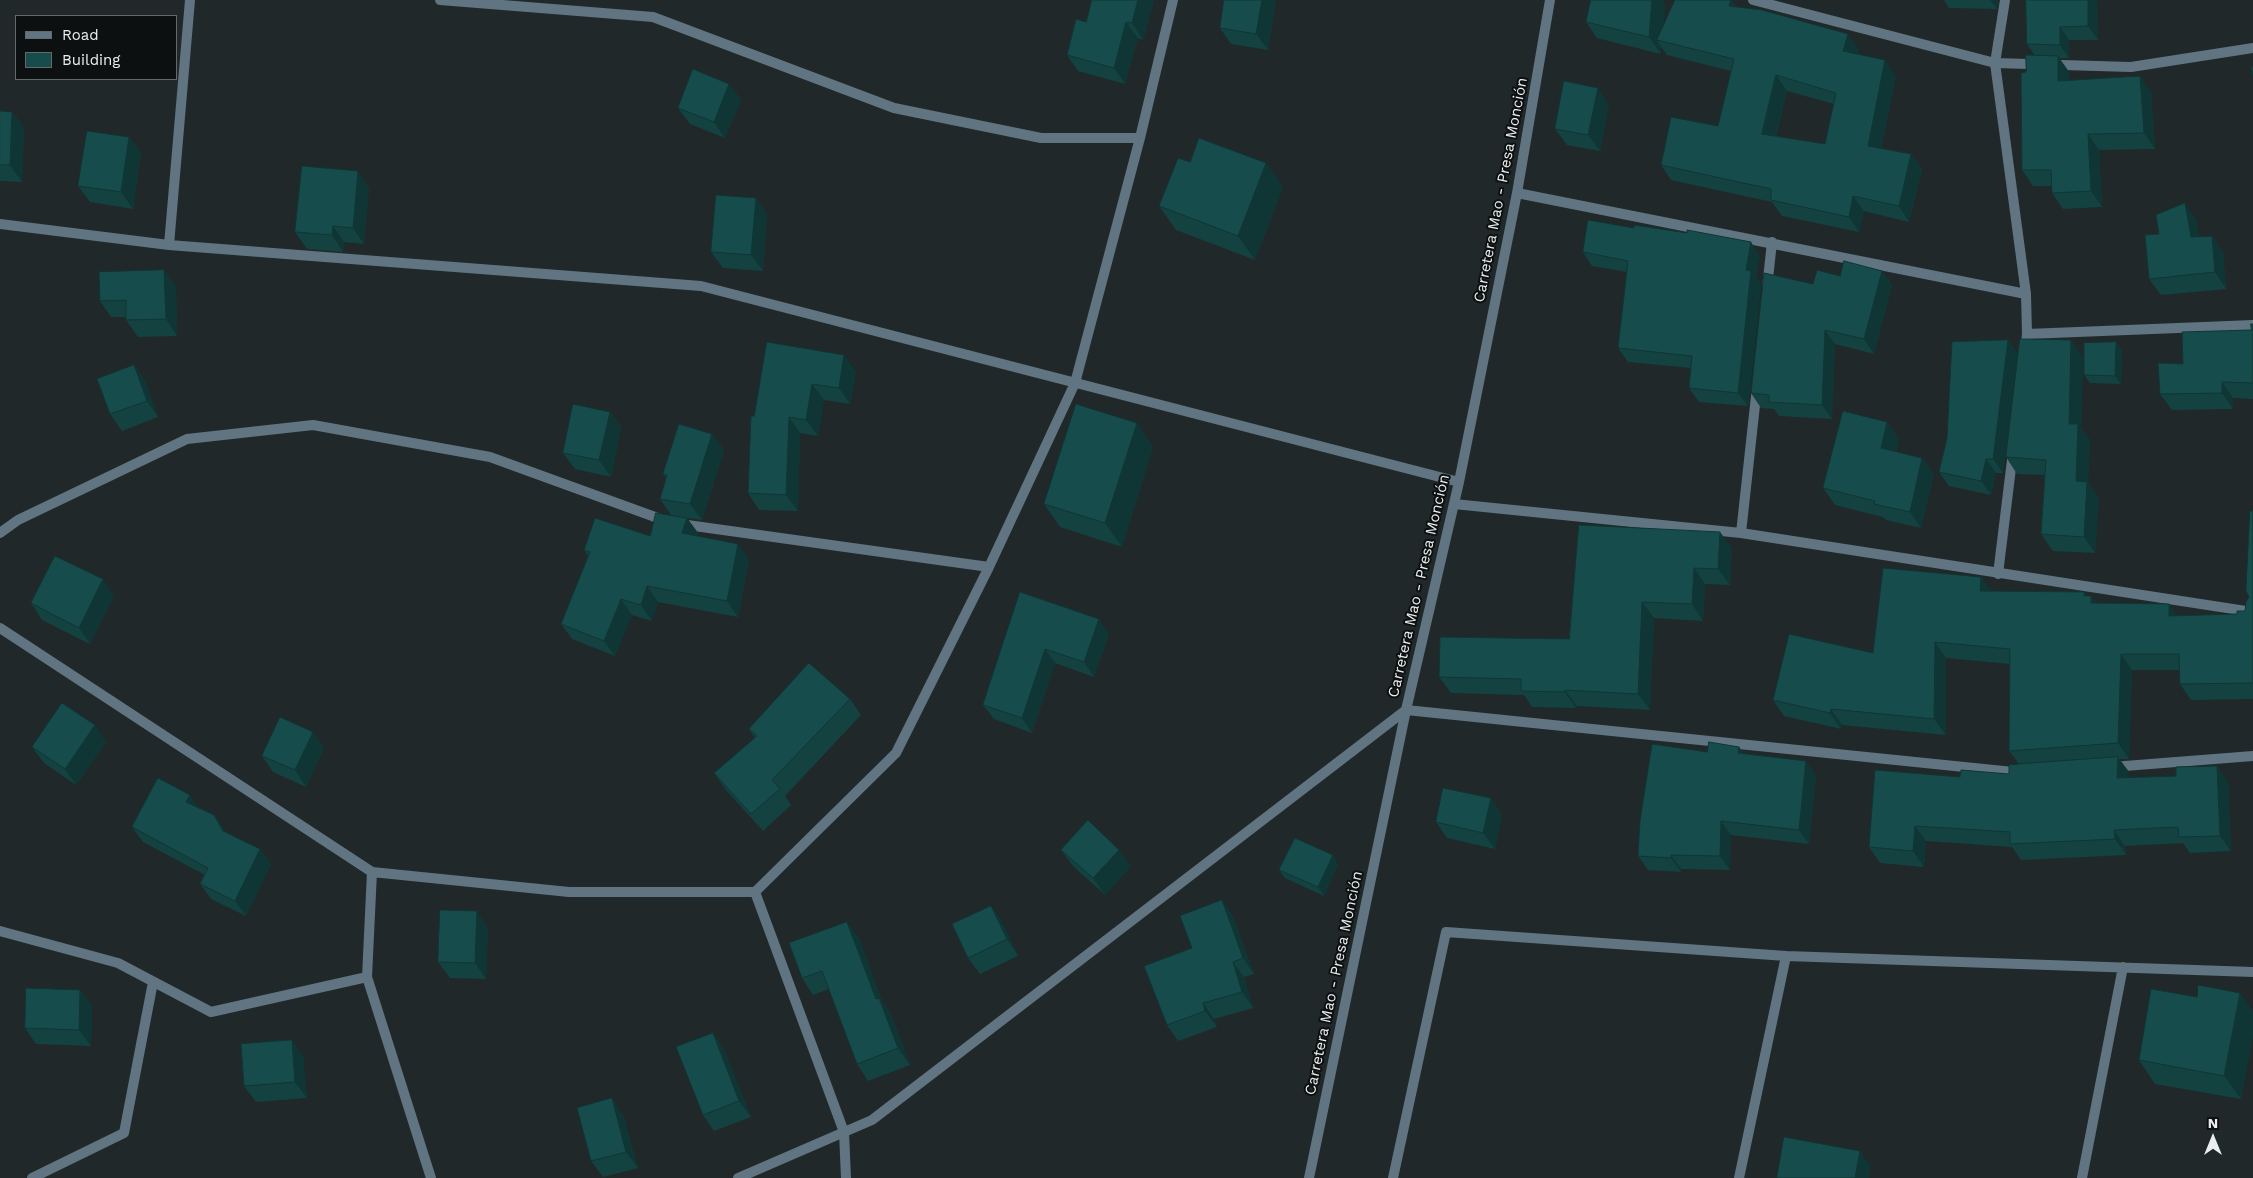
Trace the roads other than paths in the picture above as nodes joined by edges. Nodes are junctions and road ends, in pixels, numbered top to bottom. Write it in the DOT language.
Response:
graph roads {
  1 [pos="190,0"];
  2 [pos="440,0"];
  3 [pos="1173,0"];
  4 [pos="1550,0"];
  5 [pos="1753,0"];
  6 [pos="2005,0"];
  7 [pos="2253,48"];
  8 [pos="1996,63"];
  9 [pos="1140,138"];
  10 [pos="1517,192"];
  11 [pos="0,224"];
  12 [pos="1772,242"];
  13 [pos="169,245"];
  14 [pos="2026,294"];
  15 [pos="1766,300"];
  16 [pos="2253,326"];
  17 [pos="2027,334"];
  18 [pos="2024,363"];
  19 [pos="1758,377"];
  20 [pos="1075,384"];
  21 [pos="2014,440"];
  22 [pos="1459,482"];
  23 [pos="1454,504"];
  24 [pos="1741,533"];
  25 [pos="0,534"];
  26 [pos="989,567"];
  27 [pos="1998,574"];
  28 [pos="2253,612"];
  29 [pos="0,628"];
  30 [pos="1406,710"];
  31 [pos="2253,756"];
  32 [pos="2106,767"];
  33 [pos="2037,772"];
  34 [pos="372,872"];
  35 [pos="754,892"];
  36 [pos="0,931"];
  37 [pos="1786,956"];
  38 [pos="2123,967"];
  39 [pos="2253,972"];
  40 [pos="367,977"];
  41 [pos="153,982"];
  42 [pos="844,1132"];
  43 [pos="32,1178"];
  44 [pos="431,1178"];
  45 [pos="738,1178"];
  46 [pos="846,1178"];
  47 [pos="1309,1178"];
  48 [pos="1393,1178"];
  49 [pos="1739,1178"];
  50 [pos="2082,1178"];
  1 -- 13 [label="street"];
  2 -- 9 [label="street"];
  3 -- 9 [label="street"];
  4 -- 10 [label="street, Carretera Mao - Presa Monción"];
  5 -- 8 [label="street"];
  6 -- 8 [label="street"];
  7 -- 8 [label="street"];
  8 -- 14 [label="street"];
  9 -- 20 [label="street"];
  10 -- 12 [label="street"];
  10 -- 22 [label="street, Carretera Mao - Presa Monción"];
  11 -- 13 [label="street"];
  12 -- 14 [label="street"];
  12 -- 15 [label="street"];
  13 -- 20 [label="street"];
  14 -- 17 [label="street"];
  16 -- 17 [label="street"];
  17 -- 18 [label="street"];
  19 -- 24 [label="street"];
  20 -- 22 [label="street"];
  20 -- 26 [label="street"];
  21 -- 27 [label="street"];
  22 -- 23 [label="street, Carretera Mao - Presa Monción"];
  23 -- 24 [label="street"];
  23 -- 30 [label="street, Carretera Mao - Presa Monción"];
  24 -- 27 [label="street"];
  25 -- 26 [label="street"];
  26 -- 35 [label="street"];
  27 -- 28 [label="street"];
  29 -- 34 [label="street"];
  30 -- 33 [label="street"];
  30 -- 42 [label="street"];
  30 -- 47 [label="street, Carretera Mao - Presa Monción"];
  31 -- 32 [label="street"];
  34 -- 35 [label="street"];
  34 -- 40 [label="street"];
  35 -- 42 [label="street"];
  36 -- 41 [label="street"];
  37 -- 38 [label="street"];
  37 -- 48 [label="street"];
  37 -- 49 [label="street"];
  38 -- 39 [label="street"];
  38 -- 50 [label="street"];
  40 -- 41 [label="street"];
  40 -- 44 [label="street"];
  41 -- 43 [label="street"];
  42 -- 45 [label="street"];
  42 -- 46 [label="street"];
}
